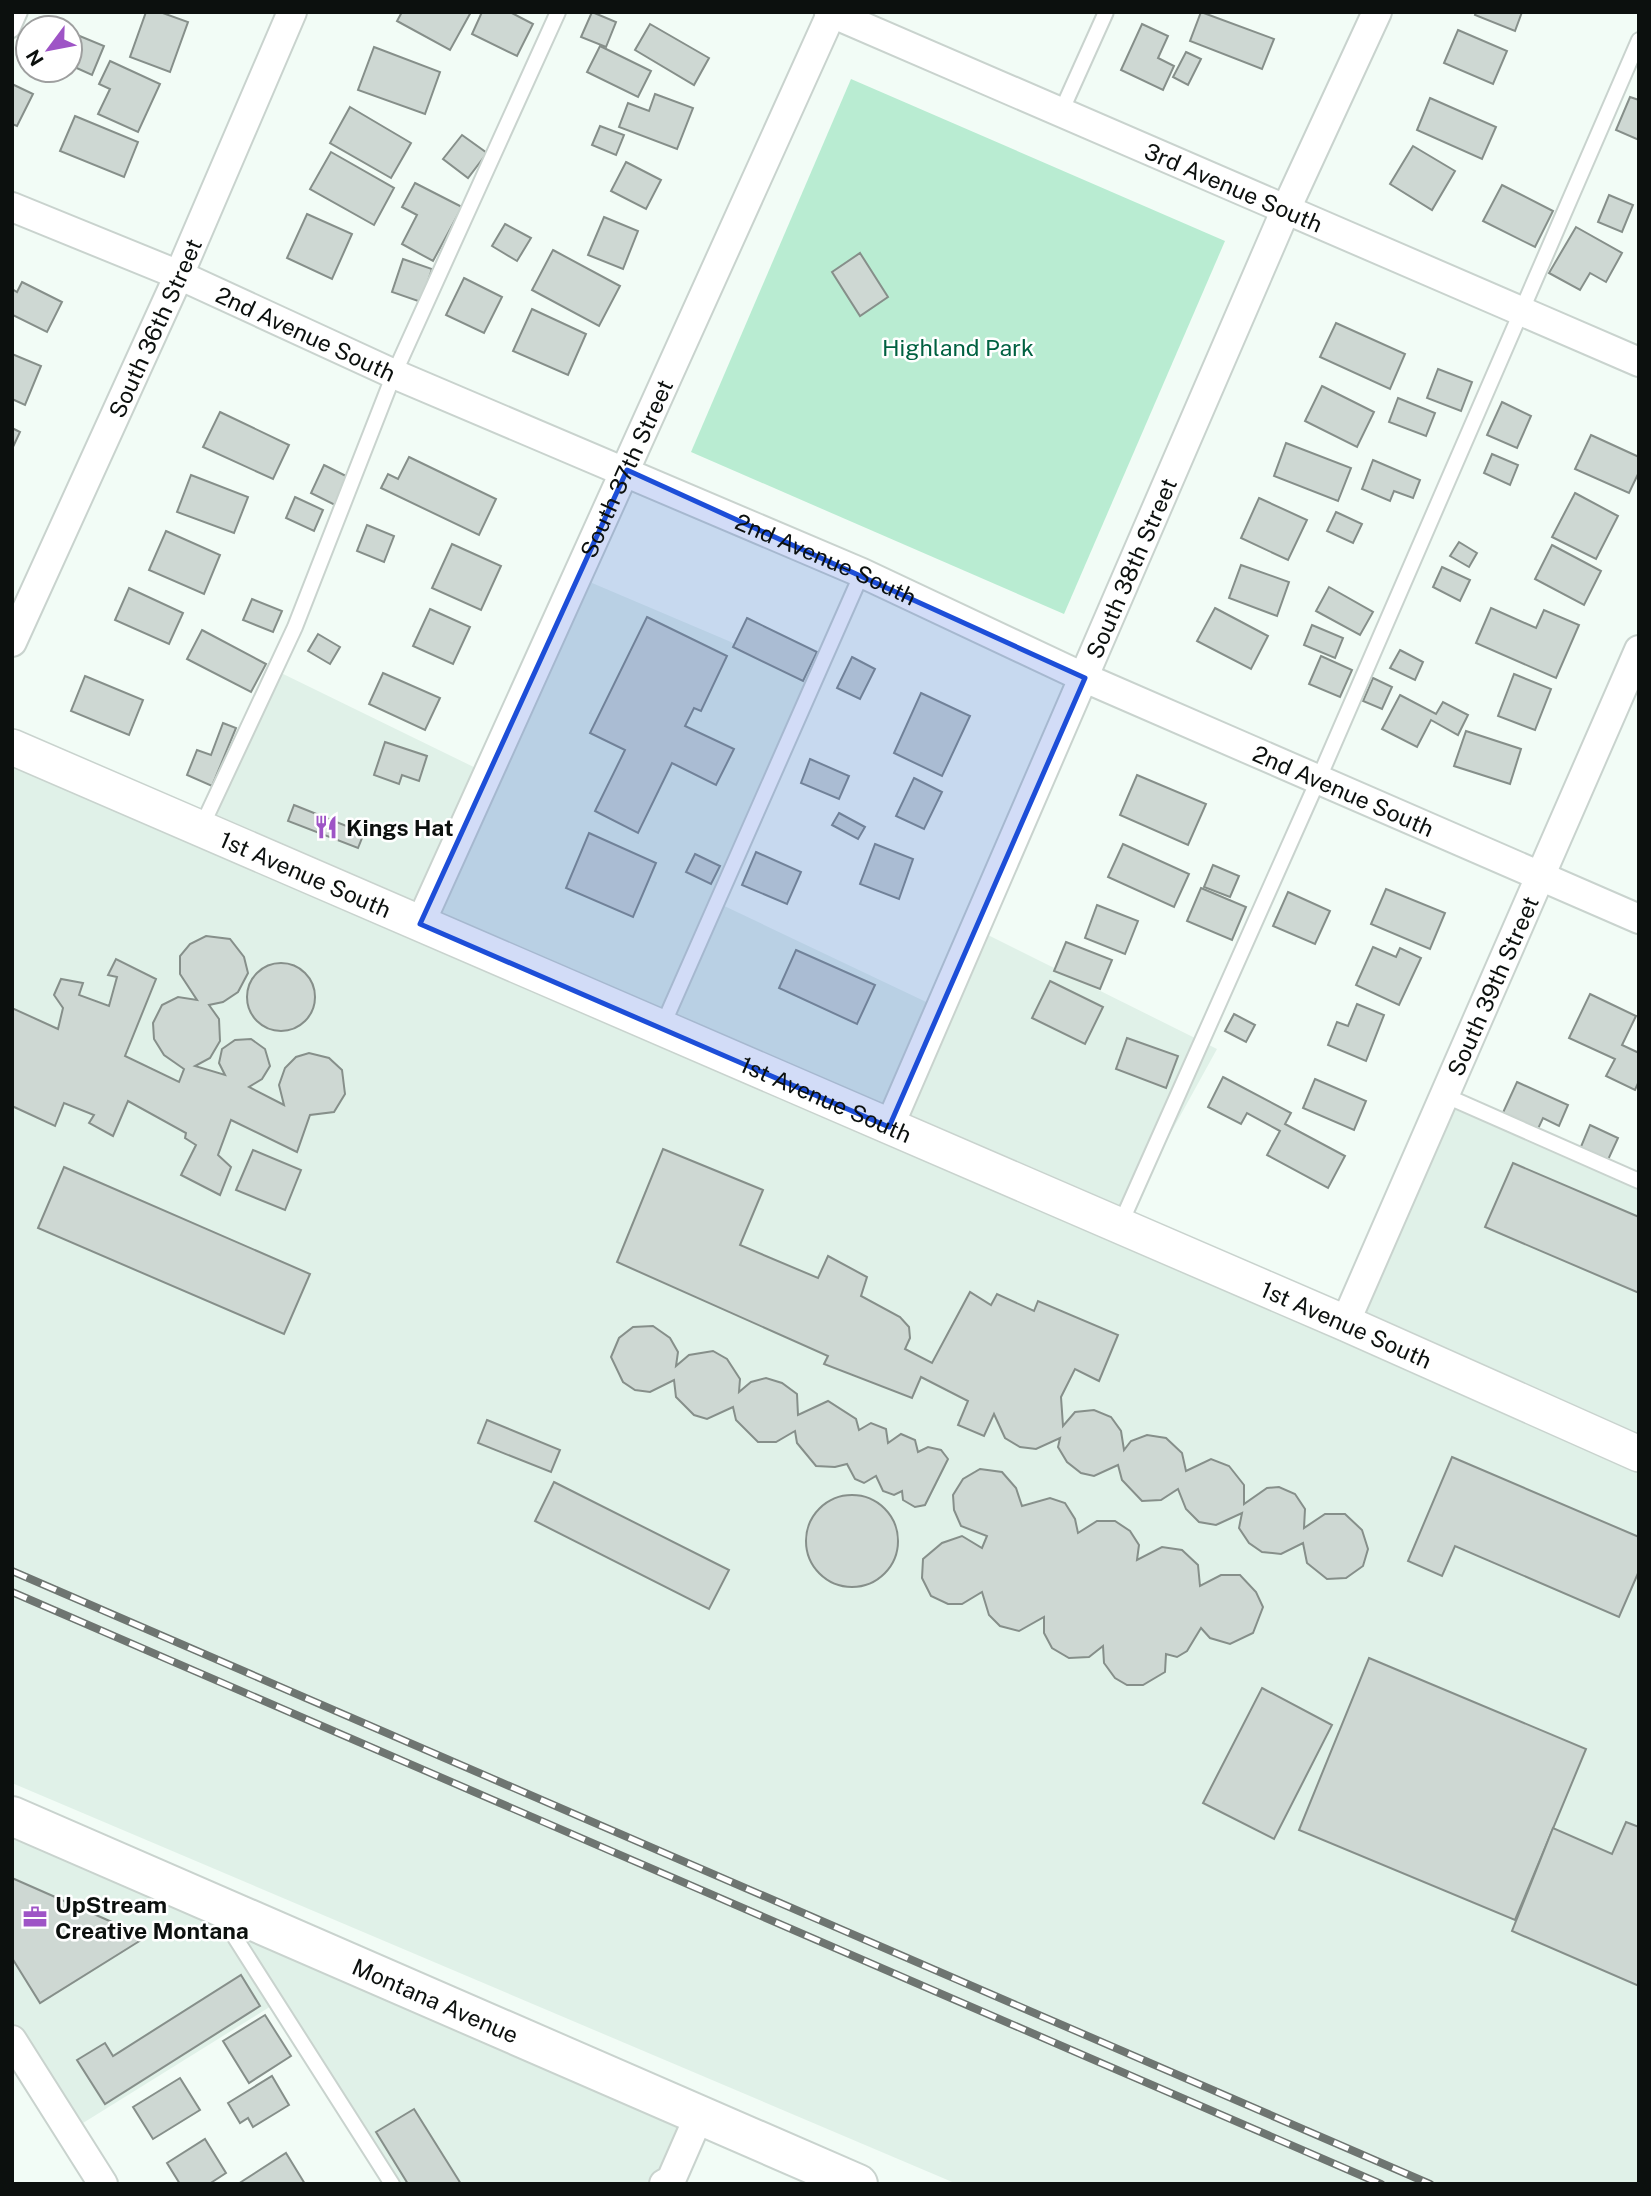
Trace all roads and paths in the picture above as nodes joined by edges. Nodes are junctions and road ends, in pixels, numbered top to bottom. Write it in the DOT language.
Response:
graph roads {
  1 [pos="20,12"];
  2 [pos="292,12"];
  3 [pos="558,12"];
  4 [pos="1106,12"];
  5 [pos="1377,12"];
  6 [pos="831,13"];
  7 [pos="12,30"];
  8 [pos="1639,40"];
  9 [pos="1060,112"];
  10 [pos="12,207"];
  11 [pos="1286,209"];
  12 [pos="179,275"];
  13 [pos="1521,311"];
  14 [pos="1639,362"];
  15 [pos="394,374"];
  16 [pos="627,470"];
  17 [pos="862,573"];
  18 [pos="12,642"];
  19 [pos="1639,650"];
  20 [pos="1085,678"];
  21 [pos="12,747"];
  22 [pos="1319,778"];
  23 [pos="201,829"];
  24 [pos="1539,875"];
  25 [pos="1639,919"];
  26 [pos="421,924"];
  27 [pos="662,1028"];
  28 [pos="1444,1095"];
  29 [pos="890,1127"];
  30 [pos="1639,1181"];
  31 [pos="1119,1226"];
  32 [pos="1345,1323"];
  33 [pos="1639,1454"];
  34 [pos="12,1816"];
  35 [pos="212,1901"];
  36 [pos="12,2040"];
  37 [pos="699,2116"];
  38 [pos="669,2182"];
  39 [pos="103,2184"];
  40 [pos="392,2184"];
  41 [pos="858,2184"];
  1 -- 7 [label="lane"];
  2 -- 12 [label="street, South 36th Street"];
  3 -- 15 [label="lane"];
  4 -- 9 [label="lane"];
  5 -- 11 [label="street, South 38th Street"];
  6 -- 9 [label="street, 3rd Avenue South"];
  6 -- 16 [label="street, South 37th Street"];
  8 -- 13 [label="lane"];
  9 -- 11 [label="street, 3rd Avenue South"];
  10 -- 12 [label="street, 2nd Avenue South"];
  11 -- 13 [label="street, 3rd Avenue South"];
  11 -- 20 [label="street, South 38th Street"];
  12 -- 15 [label="street, 2nd Avenue South"];
  12 -- 18 [label="street, South 36th Street"];
  13 -- 14 [label="street, 3rd Avenue South"];
  13 -- 22 [label="lane"];
  15 -- 16 [label="street, 2nd Avenue South"];
  15 -- 23 [label="lane"];
  16 -- 17 [label="street, 2nd Avenue South"];
  16 -- 26 [label="street, South 37th Street"];
  17 -- 20 [label="street, 2nd Avenue South"];
  17 -- 27 [label="lane"];
  19 -- 24 [label="street, South 39th Street"];
  20 -- 22 [label="street, 2nd Avenue South"];
  20 -- 29 [label="street, South 38th Street"];
  21 -- 23 [label="street, 1st Avenue South"];
  22 -- 24 [label="street, 2nd Avenue South"];
  22 -- 31 [label="lane"];
  23 -- 26 [label="street, 1st Avenue South"];
  24 -- 25 [label="street, 2nd Avenue South"];
  24 -- 28 [label="street, South 39th Street"];
  26 -- 27 [label="street, 1st Avenue South"];
  27 -- 29 [label="street, 1st Avenue South"];
  28 -- 30 [label="lane"];
  28 -- 32 [label="street, South 39th Street"];
  29 -- 31 [label="street, 1st Avenue South"];
  31 -- 32 [label="street, 1st Avenue South"];
  32 -- 33 [label="street, 1st Avenue South"];
  34 -- 35 [label="main road, Montana Avenue"];
  35 -- 37 [label="main road, Montana Avenue"];
  35 -- 40 [label="lane"];
  36 -- 39 [label="street"];
  37 -- 38 [label="street"];
  37 -- 41 [label="main road, Montana Avenue"];
}
